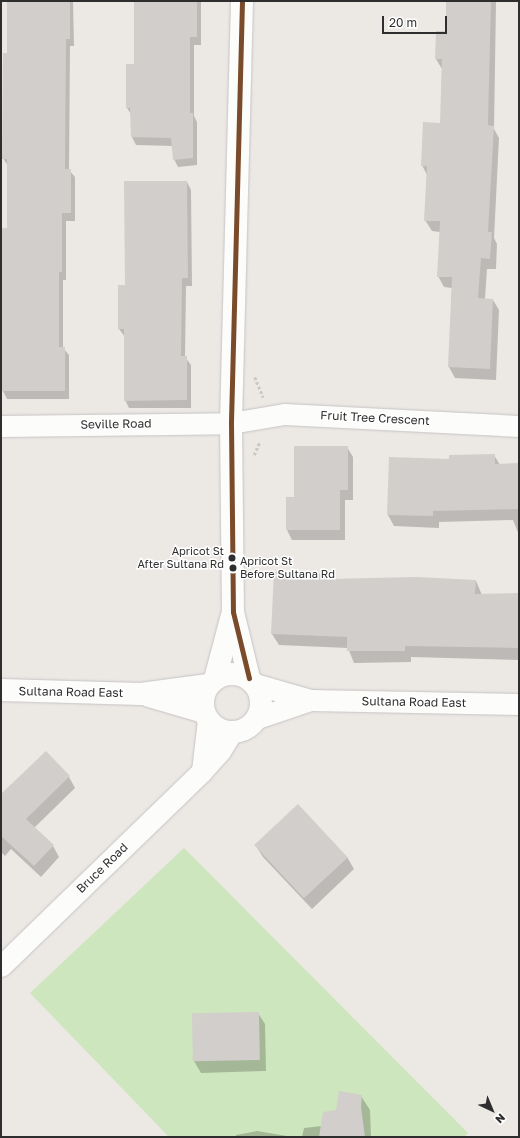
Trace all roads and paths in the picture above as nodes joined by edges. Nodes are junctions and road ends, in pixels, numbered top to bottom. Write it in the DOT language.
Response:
graph roads {
  1 [pos="242,1"];
  2 [pos="231,423"];
  3 [pos="1,426"];
  4 [pos="519,426"];
  5 [pos="232,612"];
  6 [pos="252,681"];
  7 [pos="212,682"];
  8 [pos="1,690"];
  9 [pos="141,694"];
  10 [pos="310,700"];
  11 [pos="519,704"];
  12 [pos="206,716"];
  13 [pos="257,718"];
  14 [pos="232,732"];
  15 [pos="202,771"];
  16 [pos="1,966"];
  1 -- 2 [label="street"];
  2 -- 3 [label="street, Seville Road"];
  2 -- 4 [label="street, Fruit Tree Crescent"];
  2 -- 5 [label="street"];
  5 -- 6 [label="street"];
  5 -- 7 [label="street"];
  6 -- 7 [label="street"];
  6 -- 10 [label="street, Sultana Road East"];
  6 -- 13 [label="street"];
  7 -- 9 [label="street, Sultana Road East"];
  7 -- 12 [label="street"];
  8 -- 9 [label="street, Sultana Road East"];
  9 -- 12 [label="street, Sultana Road East"];
  10 -- 11 [label="street, Sultana Road East"];
  10 -- 13 [label="street, Sultana Road East"];
  12 -- 14 [label="street"];
  12 -- 15 [label="street"];
  13 -- 14 [label="street"];
  14 -- 15 [label="street, Bruce Road"];
  15 -- 16 [label="street, Bruce Road"];
}
